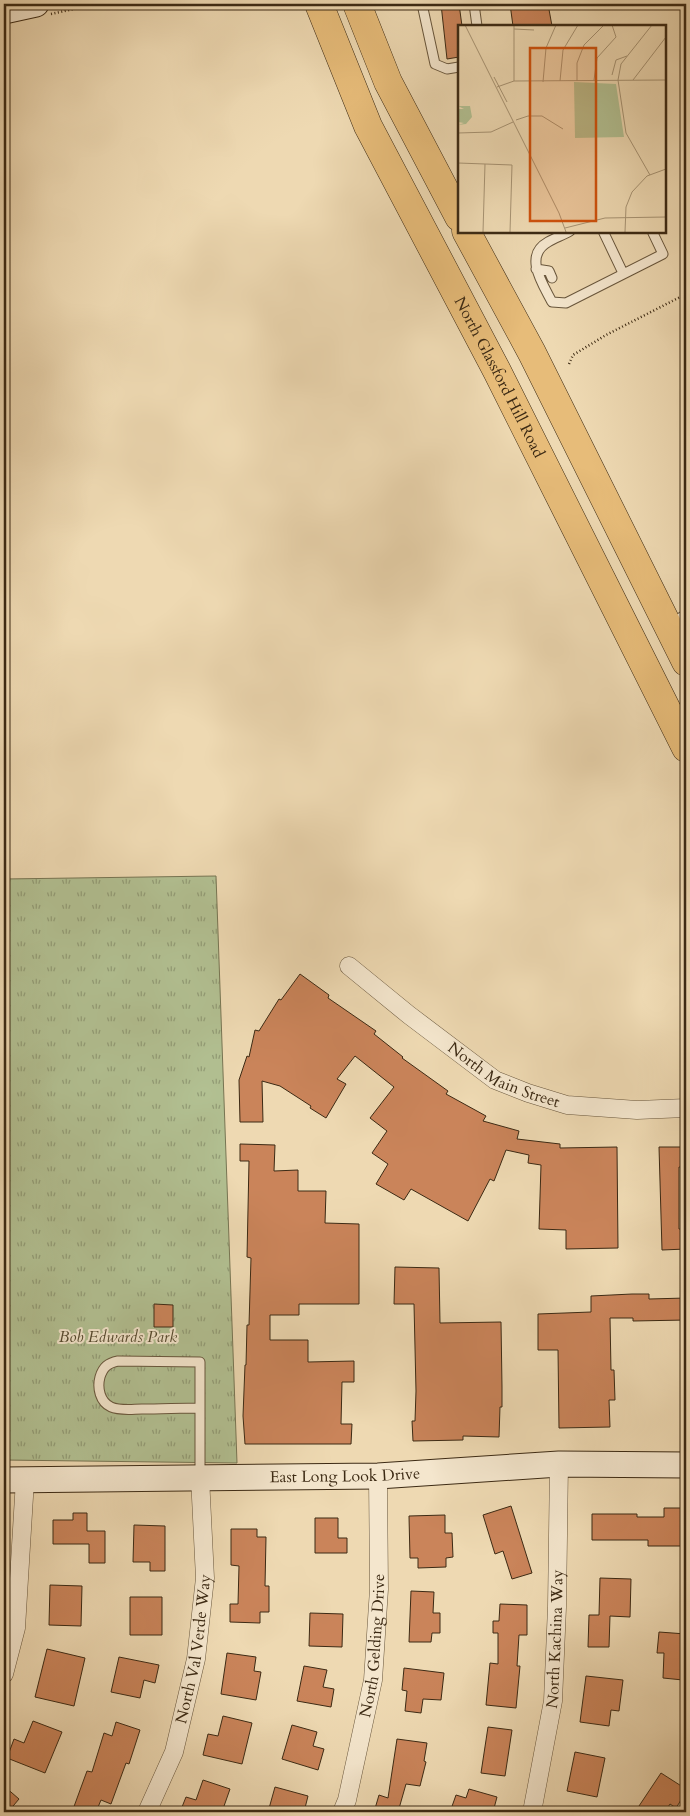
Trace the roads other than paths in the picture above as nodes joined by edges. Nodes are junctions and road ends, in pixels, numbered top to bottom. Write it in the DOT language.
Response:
graph roads {
  1 [pos="36,4"];
  2 [pos="319,4"];
  3 [pos="357,4"];
  4 [pos="422,4"];
  5 [pos="474,4"];
  6 [pos="4,10"];
  7 [pos="477,25"];
  8 [pos="458,67"];
  9 [pos="458,215"];
  10 [pos="467,232"];
  11 [pos="568,232"];
  12 [pos="603,232"];
  13 [pos="652,232"];
  14 [pos="536,269"];
  15 [pos="623,273"];
  16 [pos="552,278"];
  17 [pos="561,293"];
  18 [pos="566,303"];
  19 [pos="677,620"];
  20 [pos="686,662"];
  21 [pos="686,748"];
  22 [pos="350,966"];
  23 [pos="686,1108"];
  24 [pos="200,1408"];
  25 [pos="559,1464"];
  26 [pos="686,1465"];
  27 [pos="378,1476"];
  28 [pos="200,1477"];
  29 [pos="14,1480"];
  30 [pos="4,1674"];
  31 [pos="147,1812"];
  32 [pos="342,1812"];
  33 [pos="532,1812"];
  1 -- 6 [label="street"];
  2 -- 21 [label="main road, North Glassford Hill Road"];
  3 -- 9 [label="main road"];
  4 -- 8 [label="lane"];
  5 -- 7 [label="lane"];
  10 -- 19 [label="main road"];
  11 -- 14 [label="lane"];
  12 -- 15 [label="lane"];
  13 -- 15 [label="lane"];
  14 -- 16 [label="lane"];
  14 -- 18 [label="lane"];
  15 -- 18 [label="lane"];
  17 -- 18 [label="lane"];
  19 -- 20 [label="main road"];
  22 -- 23 [label="street, North Main Street"];
  24 -- 24 [label="lane"];
  24 -- 28 [label="lane"];
  25 -- 26 [label="street, East Long Look Drive"];
  25 -- 27 [label="street, East Long Look Drive"];
  25 -- 33 [label="street, North Kachina Way"];
  27 -- 28 [label="street, East Long Look Drive"];
  27 -- 32 [label="street, North Gelding Drive"];
  28 -- 29 [label="street, East Long Look Drive"];
  28 -- 31 [label="street, North Val Verde Way"];
  29 -- 30 [label="street"];
}
